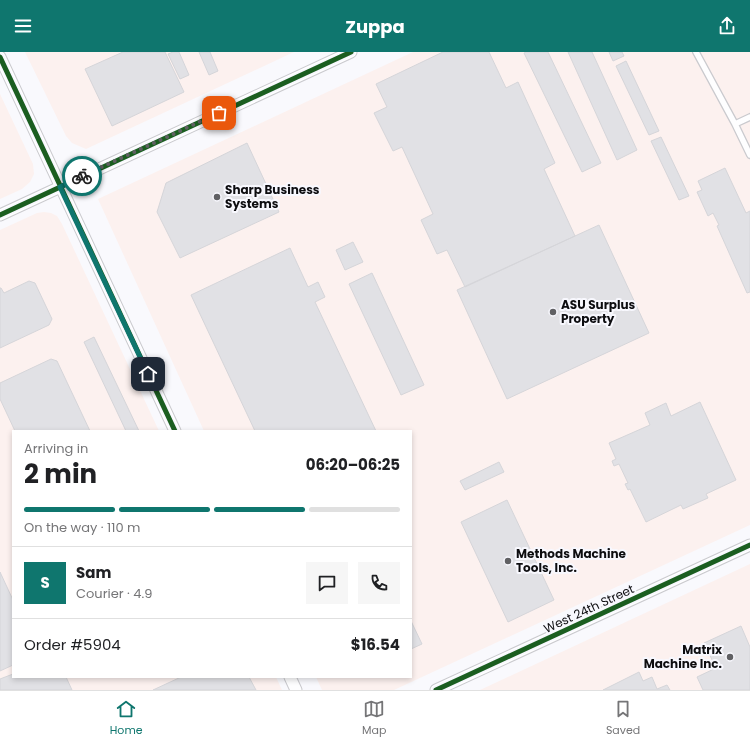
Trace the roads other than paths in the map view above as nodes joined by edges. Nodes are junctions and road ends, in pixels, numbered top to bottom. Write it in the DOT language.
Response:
graph roads {
  1 [pos="351,52"];
  2 [pos="696,52"];
  3 [pos="0,57"];
  4 [pos="750,117"];
  5 [pos="735,124"];
  6 [pos="750,155"];
  7 [pos="60,187"];
  8 [pos="0,215"];
  9 [pos="175,430"];
  10 [pos="750,545"];
  11 [pos="290,678"];
  12 [pos="296,690"];
  13 [pos="436,690"];
  1 -- 7 [label="street"];
  2 -- 5 [label="lane"];
  3 -- 7 [label="street"];
  4 -- 5 [label="lane"];
  5 -- 6 [label="lane"];
  7 -- 8 [label="street"];
  7 -- 9 [label="street"];
  10 -- 13 [label="street, West 24th Street"];
  11 -- 12 [label="street"];
}
